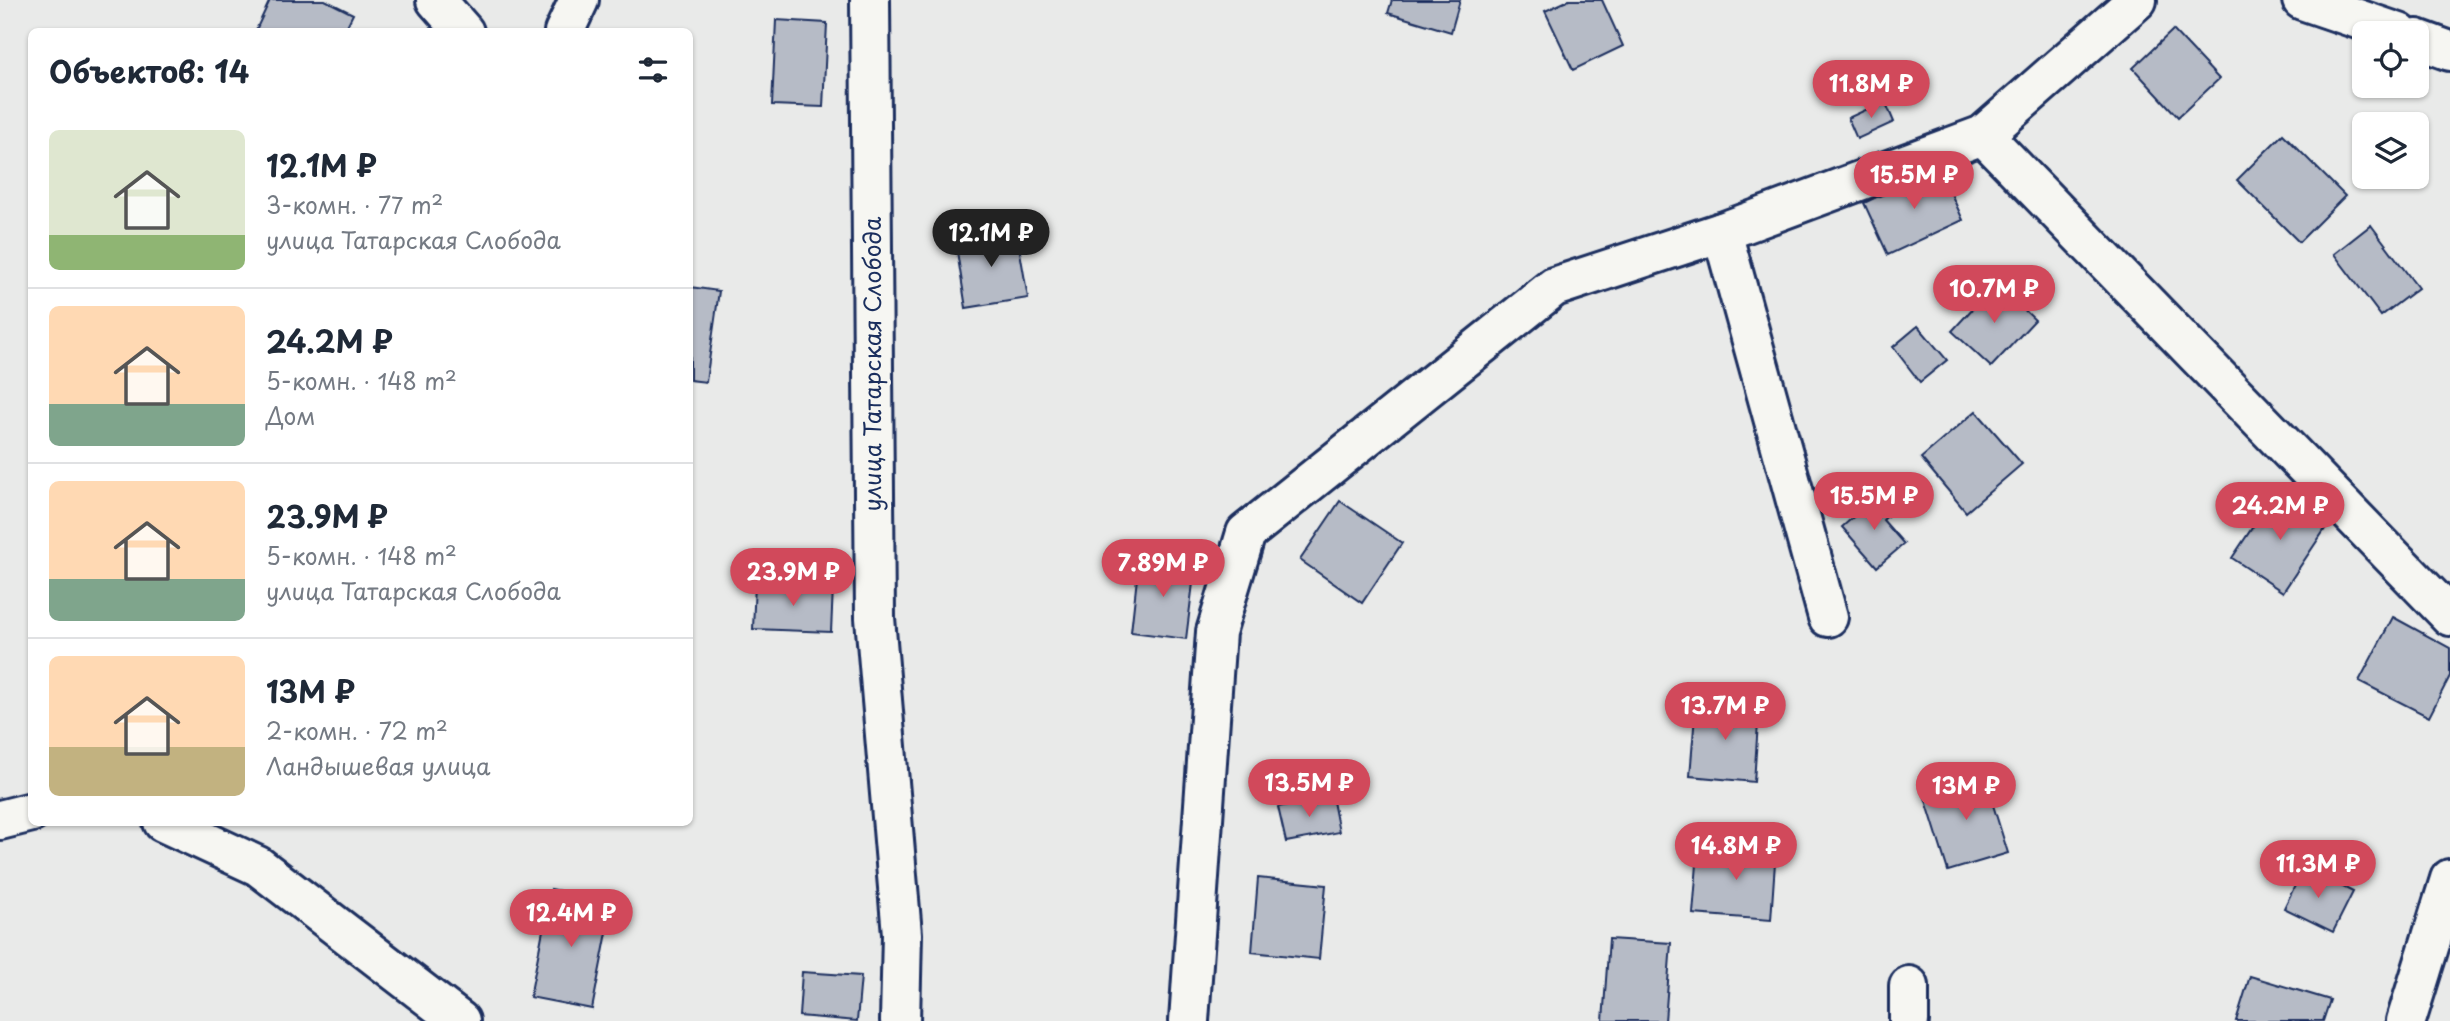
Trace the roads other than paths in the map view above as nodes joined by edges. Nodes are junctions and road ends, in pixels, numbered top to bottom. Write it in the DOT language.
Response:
graph roads {
  1 [pos="436,0"];
  2 [pos="579,0"];
  3 [pos="870,0"];
  4 [pos="2137,0"];
  5 [pos="2301,0"];
  6 [pos="2363,21"];
  7 [pos="460,28"];
  8 [pos="566,28"];
  9 [pos="2429,43"];
  10 [pos="2450,51"];
  11 [pos="1983,135"];
  12 [pos="1722,232"];
  13 [pos="2450,616"];
  14 [pos="1828,617"];
  15 [pos="28,813"];
  16 [pos="0,820"];
  17 [pos="172,826"];
  18 [pos="2450,879"];
  19 [pos="460,1021"];
  20 [pos="900,1021"];
  21 [pos="1189,1021"];
  22 [pos="2406,1021"];
  1 -- 7 [label="street"];
  2 -- 8 [label="street"];
  3 -- 20 [label="street, улица Татарская Слобода"];
  4 -- 11 [label="street"];
  5 -- 6 [label="street"];
  9 -- 10 [label="street"];
  11 -- 12 [label="street"];
  11 -- 13 [label="street"];
  12 -- 14 [label="street"];
  12 -- 21 [label="street"];
  15 -- 16 [label="street"];
  17 -- 19 [label="street"];
  18 -- 22 [label="street"];
}
